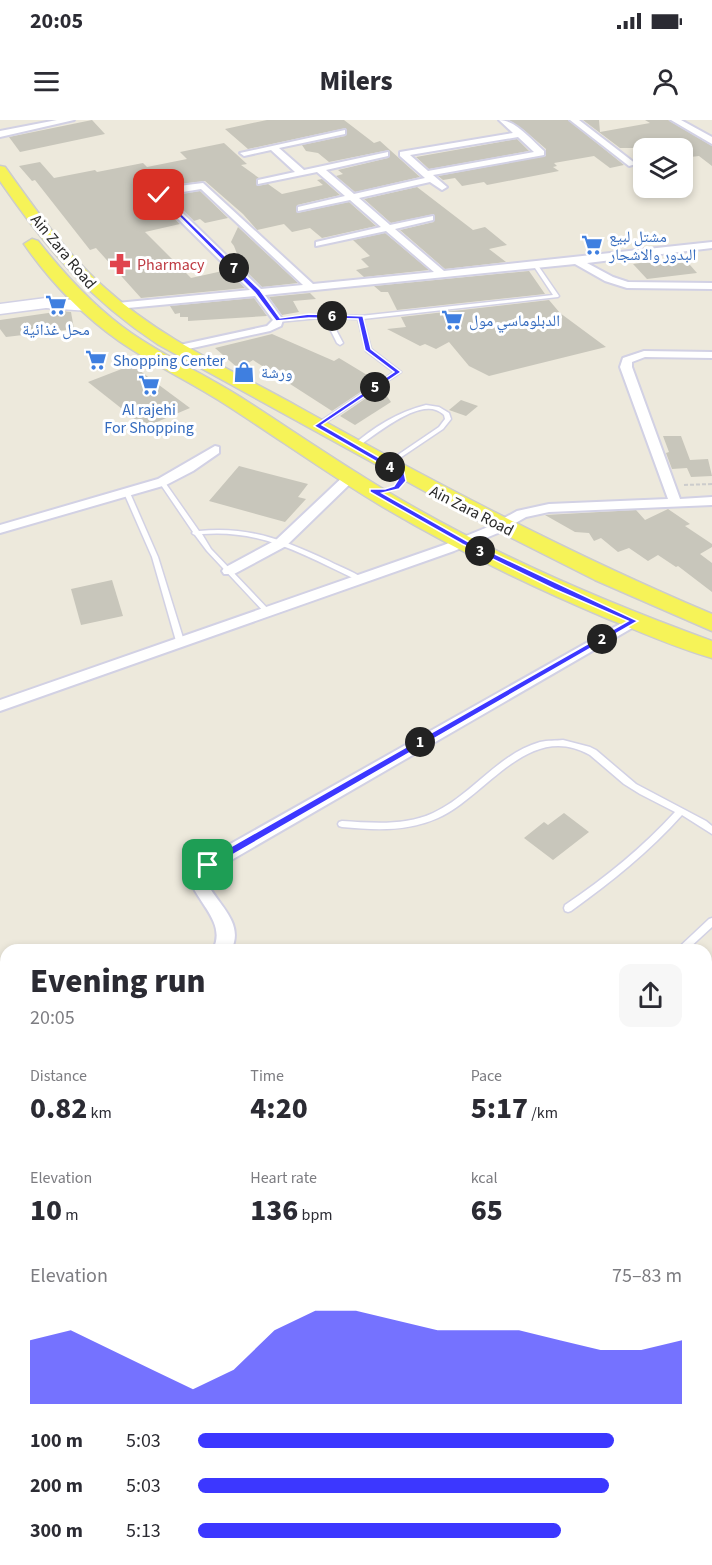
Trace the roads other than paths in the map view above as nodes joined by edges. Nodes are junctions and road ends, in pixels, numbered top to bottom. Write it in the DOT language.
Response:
graph roads {
  1 [pos="70,120"];
  2 [pos="503,120"];
  3 [pos="574,120"];
  4 [pos="675,120"];
  5 [pos="342,132"];
  6 [pos="0,134"];
  7 [pos="521,134"];
  8 [pos="478,141"];
  9 [pos="712,141"];
  10 [pos="273,147"];
  11 [pos="244,153"];
  12 [pos="385,154"];
  13 [pos="494,154"];
  14 [pos="632,164"];
  15 [pos="319,169"];
  16 [pos="0,170"];
  17 [pos="302,172"];
  18 [pos="428,176"];
  19 [pos="261,182"];
  20 [pos="442,187"];
  21 [pos="350,197"];
  22 [pos="0,199"];
  23 [pos="302,209"];
  24 [pos="430,218"];
  25 [pos="386,228"];
  26 [pos="319,244"];
  27 [pos="712,245"];
  28 [pos="577,261"];
  29 [pos="535,265"];
  30 [pos="442,274"];
  31 [pos="62,280"];
  32 [pos="712,286"];
  33 [pos="311,287"];
  34 [pos="258,292"];
  35 [pos="35,304"];
  36 [pos="89,306"];
  37 [pos="117,306"];
  38 [pos="0,309"];
  39 [pos="321,316"];
  40 [pos="360,318"];
  41 [pos="279,320"];
  42 [pos="340,343"];
  43 [pos="179,348"];
  44 [pos="712,355"];
  45 [pos="317,426"];
  46 [pos="354,447"];
  47 [pos="215,450"];
  48 [pos="394,469"];
  49 [pos="350,477"];
  50 [pos="162,482"];
  51 [pos="373,491"];
  52 [pos="127,494"];
  53 [pos="712,501"];
  54 [pos="675,502"];
  55 [pos="501,526"];
  56 [pos="0,529"];
  57 [pos="195,533"];
  58 [pos="281,543"];
  59 [pos="464,543"];
  60 [pos="230,571"];
  61 [pos="359,578"];
  62 [pos="267,611"];
  63 [pos="634,621"];
  64 [pos="712,623"];
  65 [pos="180,641"];
  66 [pos="712,650"];
  67 [pos="0,706"];
  68 [pos="681,811"];
  69 [pos="342,824"];
  70 [pos="712,831"];
  71 [pos="568,908"];
  72 [pos="712,922"];
  73 [pos="225,944"];
  74 [pos="687,944"];
  1 -- 6 [label="street"];
  2 -- 7 [label="street"];
  3 -- 14 [label="street"];
  4 -- 9 [label="street"];
  5 -- 10 [label="street"];
  7 -- 8 [label="street"];
  7 -- 13 [label="street"];
  8 -- 13 [label="street"];
  8 -- 18 [label="street"];
  10 -- 11 [label="street"];
  10 -- 17 [label="street"];
  12 -- 15 [label="street"];
  13 -- 18 [label="street"];
  15 -- 17 [label="street"];
  15 -- 21 [label="street"];
  16 -- 37 [label="main road, Ain Zara Road"];
  17 -- 19 [label="street"];
  18 -- 20 [label="street"];
  18 -- 21 [label="street"];
  21 -- 23 [label="street"];
  21 -- 25 [label="street"];
  22 -- 31 [label="main road, Ain Zara Road"];
  24 -- 25 [label="street"];
  25 -- 26 [label="street"];
  25 -- 30 [label="street"];
  27 -- 28 [label="street"];
  28 -- 29 [label="street"];
  28 -- 32 [label="street"];
  29 -- 30 [label="street"];
  29 -- 40 [label="lane"];
  30 -- 33 [label="street"];
  31 -- 35 [label="main road"];
  31 -- 36 [label="main road, Ain Zara Road"];
  33 -- 34 [label="street"];
  33 -- 34 [label="street"];
  34 -- 37 [label="street"];
  34 -- 41 [label="street"];
  35 -- 36 [label="main road"];
  35 -- 38 [label="main road"];
  36 -- 49 [label="main road, Ain Zara Road"];
  37 -- 43 [label="main road, Ain Zara Road"];
  39 -- 40 [label="lane"];
  39 -- 41 [label="lane"];
  39 -- 42 [label="lane"];
  40 -- 45 [label="lane"];
  41 -- 43 [label="street"];
  43 -- 45 [label="main road, Ain Zara Road"];
  44 -- 54 [label="street"];
  45 -- 46 [label="main road, Ain Zara Road"];
  46 -- 48 [label="main road, Ain Zara Road"];
  46 -- 48 [label="lane"];
  47 -- 50 [label="street"];
  48 -- 51 [label="main road"];
  48 -- 55 [label="main road, Ain Zara Road"];
  49 -- 51 [label="main road, Ain Zara Road"];
  49 -- 58 [label="street"];
  50 -- 52 [label="street"];
  50 -- 57 [label="lane"];
  51 -- 59 [label="main road, Ain Zara Road"];
  52 -- 56 [label="street"];
  52 -- 65 [label="lane"];
  53 -- 54 [label="street"];
  54 -- 55 [label="street"];
  55 -- 59 [label="street"];
  55 -- 64 [label="main road, Ain Zara Road"];
  57 -- 58 [label="lane"];
  57 -- 60 [label="lane"];
  58 -- 60 [label="street"];
  58 -- 61 [label="lane"];
  59 -- 61 [label="street"];
  59 -- 63 [label="main road, Ain Zara Road"];
  60 -- 62 [label="lane"];
  61 -- 62 [label="street"];
  62 -- 65 [label="street"];
  63 -- 66 [label="main road, Ain Zara Road"];
  63 -- 73 [label="street"];
  65 -- 67 [label="street"];
  68 -- 69 [label="lane"];
  68 -- 70 [label="lane"];
  68 -- 71 [label="lane"];
  72 -- 74 [label="lane"];
}
